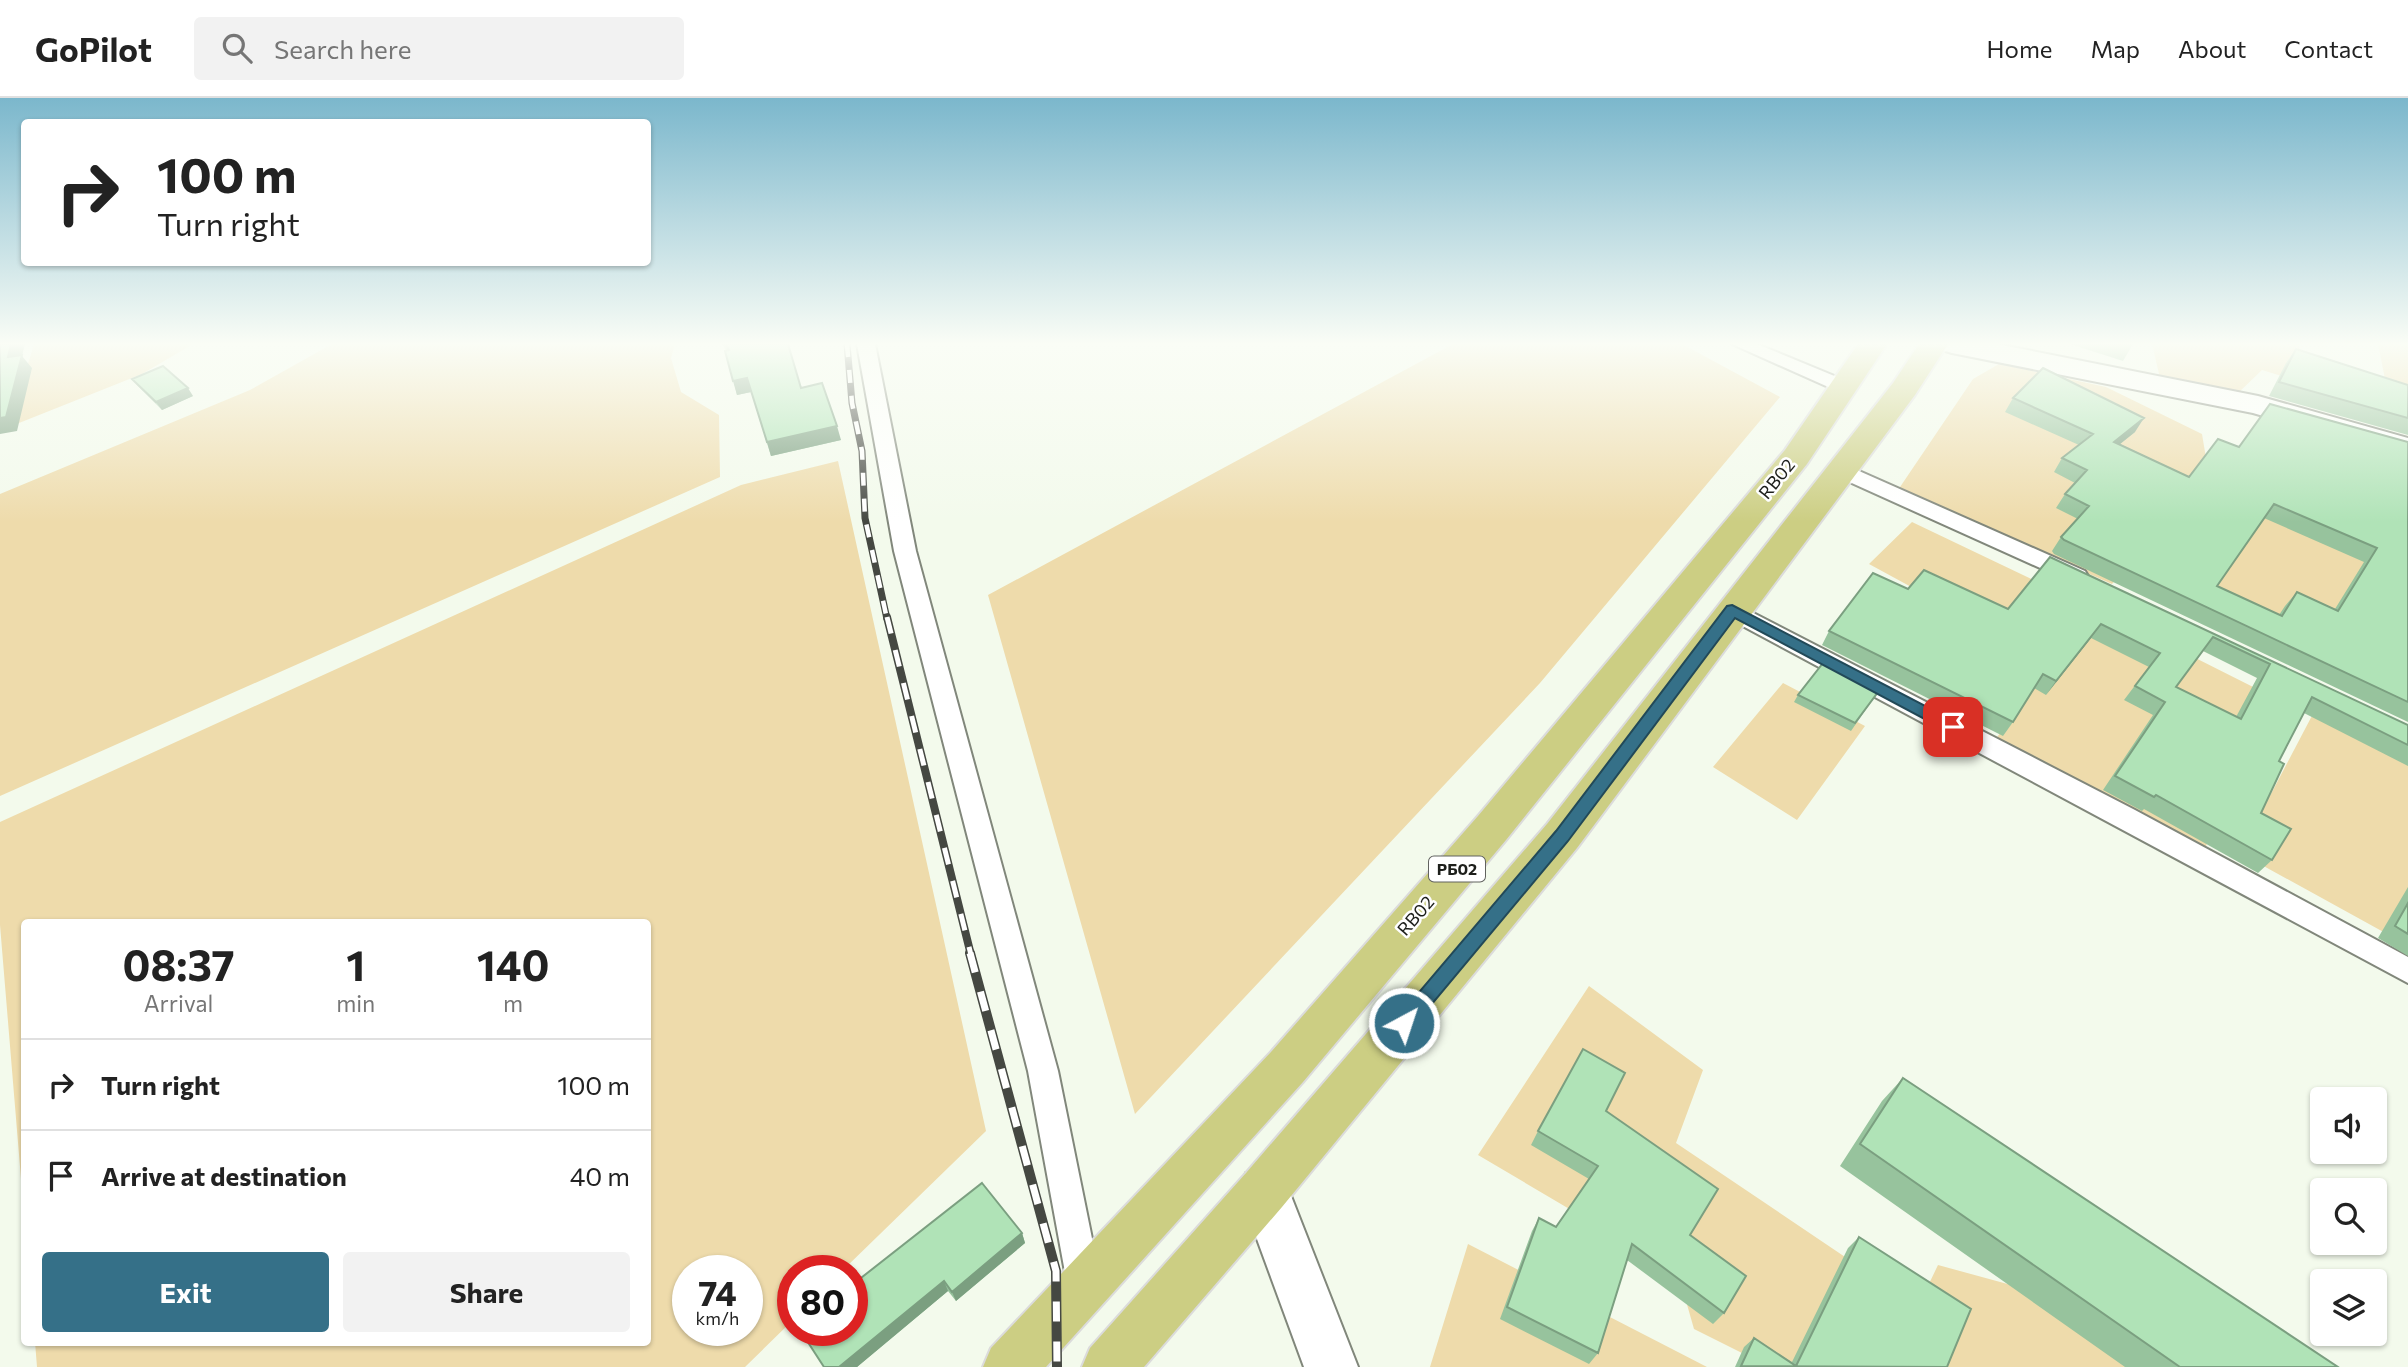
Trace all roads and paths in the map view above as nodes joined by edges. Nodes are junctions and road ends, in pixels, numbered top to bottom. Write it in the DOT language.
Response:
graph roads {
  1 [pos="877,403"];
  2 [pos="1831,403"];
  3 [pos="1893,403"];
  4 [pos="2249,403"];
  5 [pos="2408,448"];
  6 [pos="1841,470"];
  7 [pos="2093,584"];
  8 [pos="1732,610"];
  9 [pos="2408,971"];
  10 [pos="1264,1190"];
  11 [pos="1084,1283"];
  12 [pos="1010,1367"];
  13 [pos="1109,1367"];
  14 [pos="1331,1367"];
  1 -- 11 [label="lane"];
  2 -- 11 [label="highway, RB02 / РБ02"];
  3 -- 6 [label="highway"];
  4 -- 5 [label="street"];
  6 -- 7 [label="lane"];
  6 -- 8 [label="highway"];
  8 -- 9 [label="lane"];
  8 -- 10 [label="highway"];
  10 -- 13 [label="highway"];
  10 -- 14 [label="street"];
  11 -- 12 [label="highway, RB02 / РБ02"];
}
